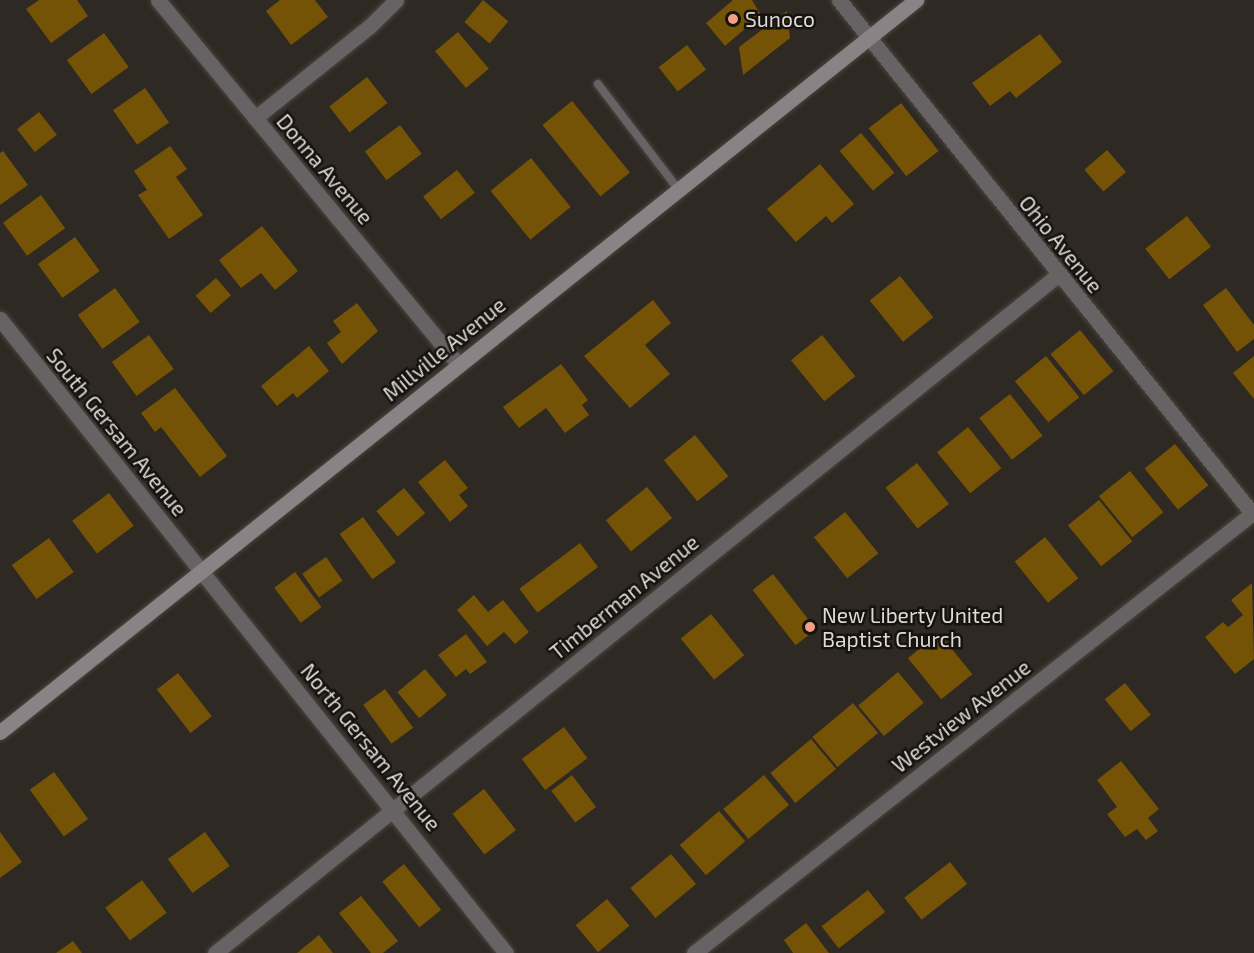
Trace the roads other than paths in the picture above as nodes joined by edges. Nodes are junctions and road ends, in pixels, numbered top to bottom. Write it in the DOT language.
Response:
graph roads {
  1 [pos="158,0"];
  2 [pos="396,0"];
  3 [pos="839,0"];
  4 [pos="916,0"];
  5 [pos="867,37"];
  6 [pos="598,84"];
  7 [pos="255,118"];
  8 [pos="678,189"];
  9 [pos="1059,274"];
  10 [pos="0,319"];
  11 [pos="459,365"];
  12 [pos="1253,513"];
  13 [pos="201,570"];
  14 [pos="0,732"];
  15 [pos="395,809"];
  16 [pos="216,953"];
  17 [pos="506,953"];
  18 [pos="694,953"];
  1 -- 7 [label="street, Donna Avenue"];
  2 -- 7 [label="street"];
  3 -- 5 [label="street, Ohio Avenue"];
  4 -- 5 [label="main road, Millville Avenue"];
  5 -- 8 [label="main road, Millville Avenue"];
  5 -- 9 [label="street, Ohio Avenue"];
  6 -- 8 [label="lane"];
  7 -- 11 [label="street, Donna Avenue"];
  8 -- 11 [label="main road, Millville Avenue"];
  9 -- 12 [label="street, Ohio Avenue"];
  9 -- 15 [label="street, Timberman Avenue"];
  10 -- 13 [label="street, South Gersam Avenue"];
  11 -- 13 [label="main road, Millville Avenue"];
  12 -- 18 [label="street, Westview Avenue"];
  13 -- 14 [label="main road, Millville Avenue"];
  13 -- 15 [label="street, North Gersam Avenue"];
  15 -- 16 [label="street, Timberman Avenue"];
  15 -- 17 [label="street, North Gersam Avenue"];
}
